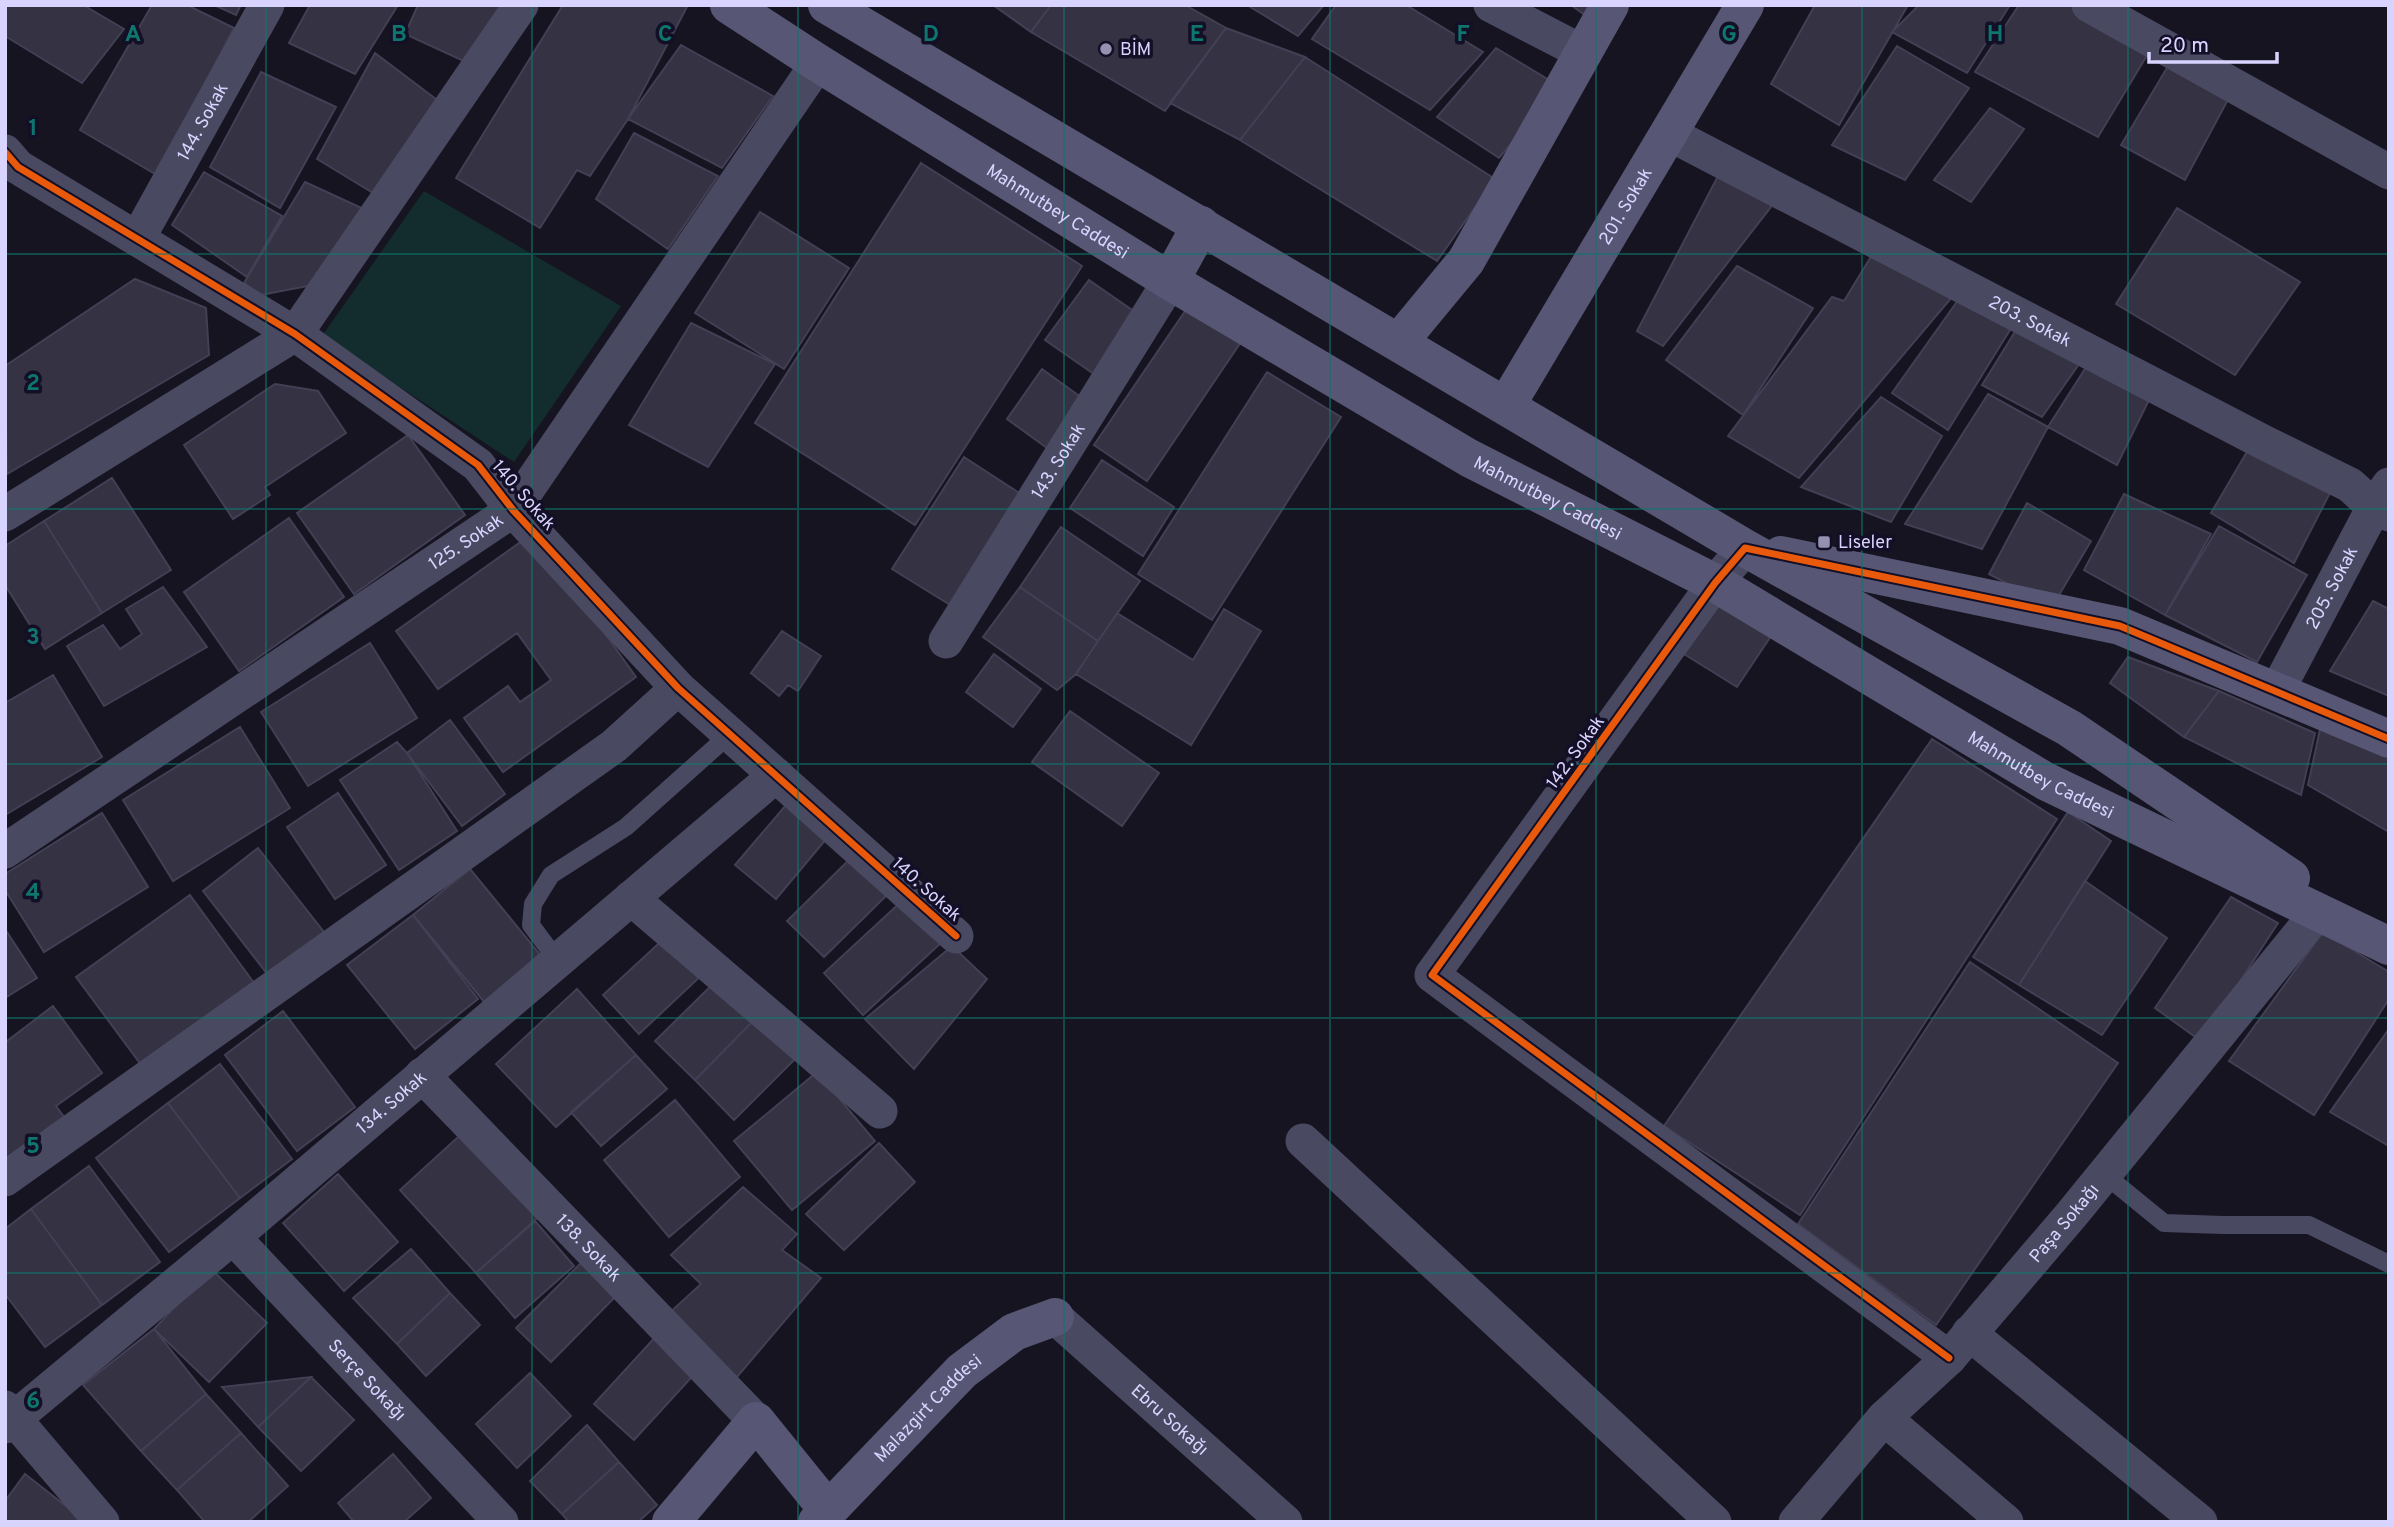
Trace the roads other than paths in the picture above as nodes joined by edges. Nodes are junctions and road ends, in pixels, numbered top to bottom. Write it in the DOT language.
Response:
graph roads {
  1 [pos="267,5"];
  2 [pos="522,5"];
  3 [pos="729,5"];
  4 [pos="1491,5"];
  5 [pos="1610,5"];
  6 [pos="1745,5"];
  7 [pos="2089,5"];
  8 [pos="837,12"];
  9 [pos="1584,52"];
  10 [pos="817,63"];
  11 [pos="1668,133"];
  12 [pos="10,165"];
  13 [pos="2389,172"];
  14 [pos="1201,225"];
  15 [pos="138,238"];
  16 [pos="1170,281"];
  17 [pos="295,334"];
  18 [pos="1399,342"];
  19 [pos="1506,406"];
  20 [pos="2384,502"];
  21 [pos="513,510"];
  22 [pos="5,514"];
  23 [pos="1745,548"];
  24 [pos="1715,583"];
  25 [pos="946,641"];
  26 [pos="678,688"];
  27 [pos="2277,691"];
  28 [pos="729,735"];
  29 [pos="2389,739"];
  30 [pos="776,775"];
  31 [pos="5,851"];
  32 [pos="631,898"];
  33 [pos="2318,912"];
  34 [pos="956,936"];
  35 [pos="2389,945"];
  36 [pos="557,960"];
  37 [pos="422,1075"];
  38 [pos="880,1111"];
  39 [pos="1303,1141"];
  40 [pos="2104,1174"];
  41 [pos="5,1179"];
  42 [pos="233,1237"];
  43 [pos="2389,1264"];
  44 [pos="1055,1317"];
  45 [pos="1959,1346"];
  46 [pos="8,1418"];
  47 [pos="1884,1418"];
  48 [pos="756,1421"];
  49 [pos="829,1518"];
  50 [pos="102,1522"];
  51 [pos="501,1522"];
  52 [pos="671,1522"];
  53 [pos="1285,1522"];
  54 [pos="1714,1522"];
  55 [pos="1796,1522"];
  56 [pos="2006,1522"];
  57 [pos="2200,1522"];
  1 -- 15 [label="street, 144. Sokak"];
  2 -- 17 [label="street"];
  3 -- 10 [label="main road, Mahmutbey Caddesi"];
  4 -- 9 [label="street"];
  5 -- 9 [label="main road"];
  6 -- 11 [label="main road, 201. Sokak"];
  7 -- 13 [label="street"];
  8 -- 10 [label="main road"];
  8 -- 14 [label="main road, Mahmutbey Caddesi"];
  9 -- 18 [label="main road"];
  10 -- 16 [label="main road, Mahmutbey Caddesi"];
  10 -- 21 [label="street, 125. Sokak"];
  11 -- 19 [label="main road, 201. Sokak"];
  11 -- 20 [label="street, 203. Sokak"];
  12 -- 15 [label="street, 140. Sokak"];
  14 -- 16 [label="main road"];
  14 -- 18 [label="main road, Mahmutbey Caddesi"];
  15 -- 17 [label="street, 140. Sokak"];
  16 -- 24 [label="main road, Mahmutbey Caddesi"];
  16 -- 25 [label="street, 143. Sokak"];
  17 -- 21 [label="street, 140. Sokak"];
  17 -- 22 [label="street"];
  18 -- 19 [label="main road, Mahmutbey Caddesi"];
  19 -- 23 [label="main road, Mahmutbey Caddesi"];
  20 -- 27 [label="street, 205. Sokak"];
  21 -- 26 [label="street, 140. Sokak"];
  21 -- 31 [label="street, 125. Sokak"];
  23 -- 24 [label="street, 142. Sokak"];
  23 -- 27 [label="main road"];
  23 -- 35 [label="main road, Mahmutbey Caddesi"];
  24 -- 33 [label="main road, Mahmutbey Caddesi"];
  24 -- 45 [label="street, 142. Sokak"];
  26 -- 28 [label="street, 140. Sokak"];
  26 -- 41 [label="street"];
  27 -- 29 [label="main road"];
  28 -- 30 [label="street, 140. Sokak"];
  28 -- 36 [label="lane"];
  30 -- 32 [label="street, 134. Sokak"];
  30 -- 34 [label="street, 140. Sokak"];
  32 -- 36 [label="street, 134. Sokak"];
  32 -- 38 [label="street"];
  33 -- 35 [label="main road, Mahmutbey Caddesi"];
  33 -- 40 [label="street, Paşa Sokağı"];
  36 -- 37 [label="street, 134. Sokak"];
  37 -- 42 [label="street, 134. Sokak"];
  37 -- 48 [label="street, 138. Sokak"];
  39 -- 54 [label="street"];
  40 -- 43 [label="lane"];
  40 -- 45 [label="street, Paşa Sokağı"];
  42 -- 46 [label="street, 134. Sokak"];
  42 -- 51 [label="street, Serçe Sokağı"];
  44 -- 49 [label="main road, Malazgirt Caddesi"];
  44 -- 53 [label="street, Ebru Sokağı"];
  45 -- 47 [label="street, Paşa Sokağı"];
  45 -- 57 [label="street"];
  46 -- 50 [label="street"];
  47 -- 55 [label="street, Paşa Sokağı"];
  47 -- 56 [label="street"];
  48 -- 49 [label="main road"];
  48 -- 52 [label="main road"];
}
